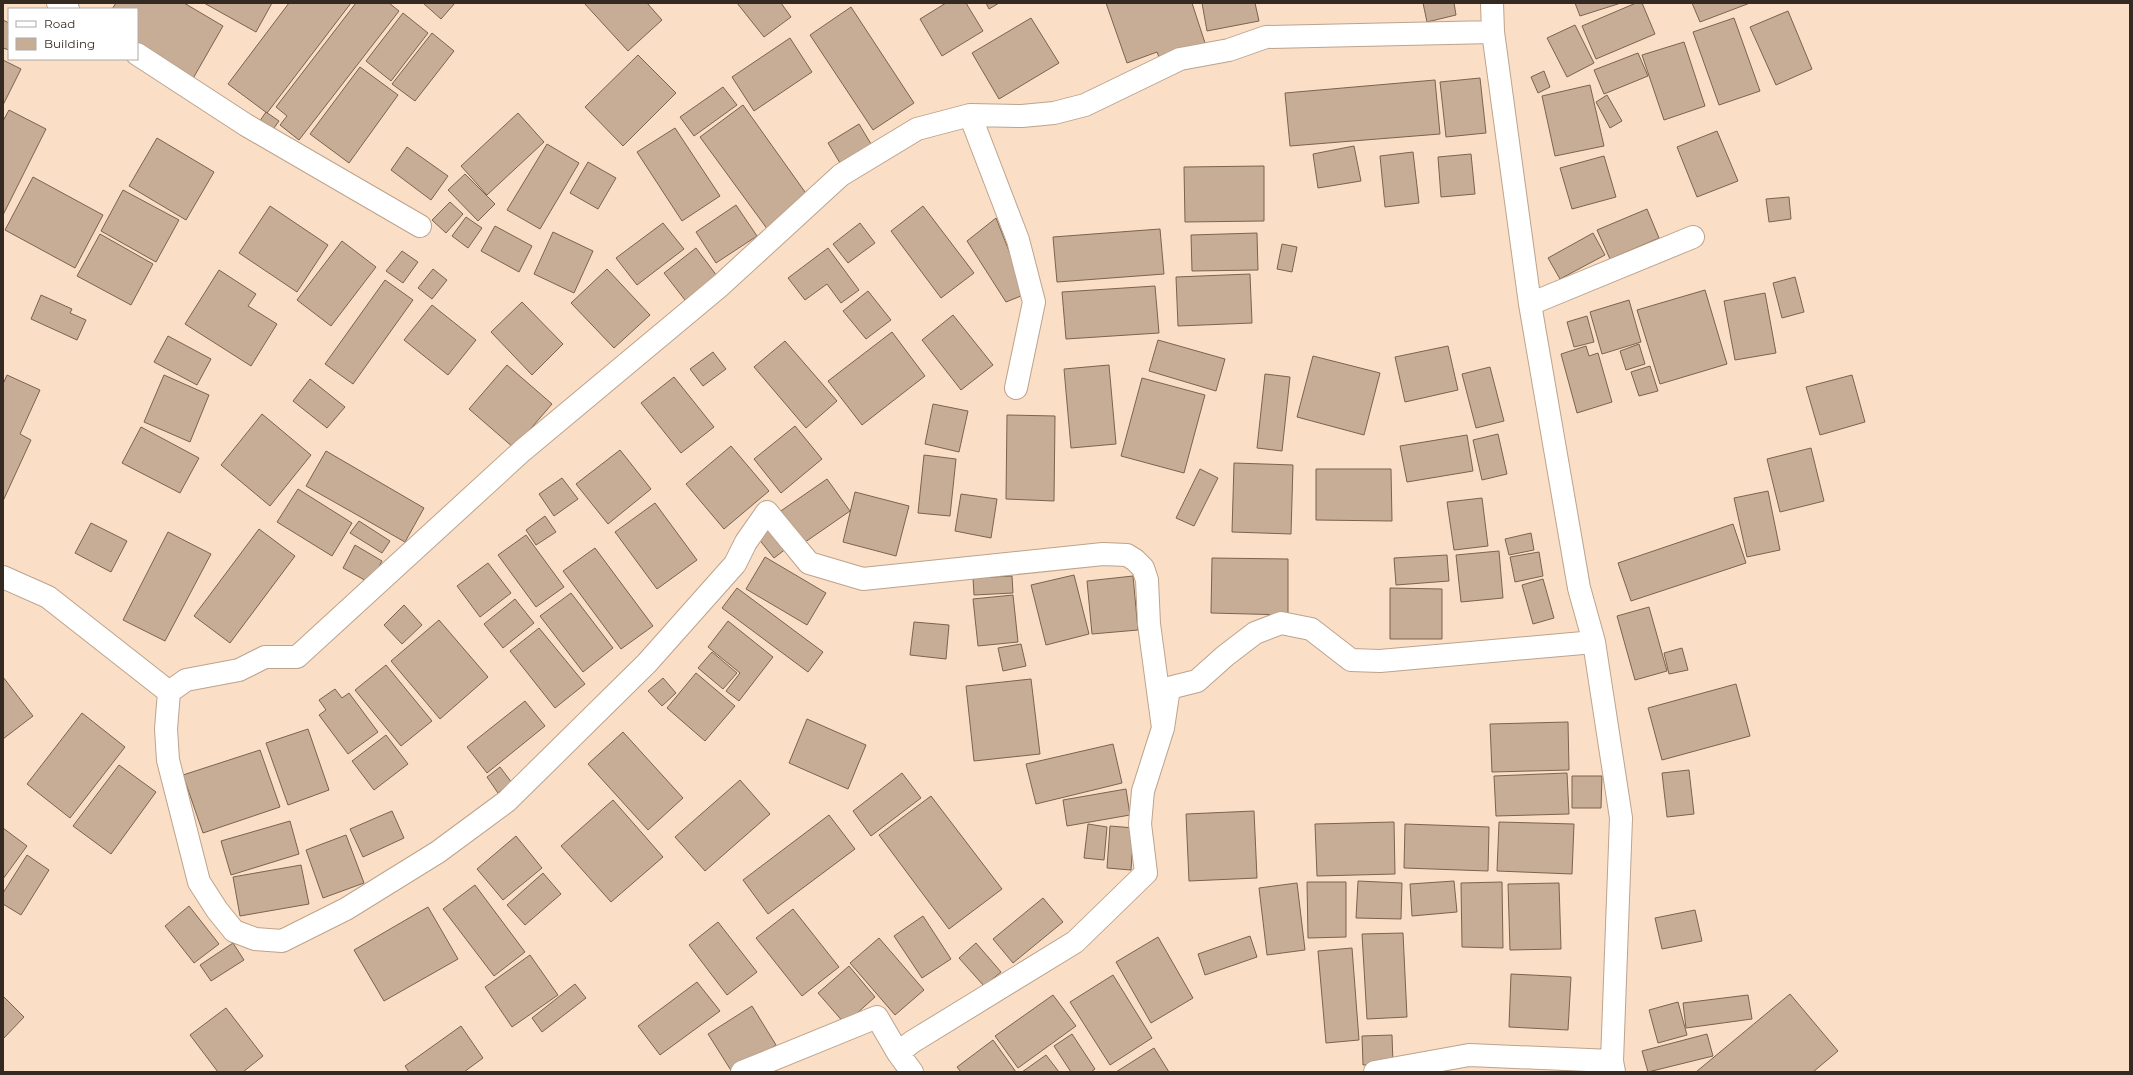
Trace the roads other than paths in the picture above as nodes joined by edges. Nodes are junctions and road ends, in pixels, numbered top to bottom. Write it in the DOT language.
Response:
graph roads {
  1 [pos="1492,3"];
  2 [pos="1493,32"];
  3 [pos="138,55"];
  4 [pos="970,115"];
  5 [pos="420,226"];
  6 [pos="1693,237"];
  7 [pos="1530,304"];
  8 [pos="1016,388"];
  9 [pos="3,577"];
  10 [pos="1594,642"];
  11 [pos="169,692"];
  12 [pos="1163,728"];
  13 [pos="898,1053"];
  14 [pos="1613,1066"];
  15 [pos="742,1072"];
  16 [pos="912,1072"];
  17 [pos="1375,1072"];
  1 -- 2 [label="street"];
  2 -- 4 [label="street"];
  2 -- 7 [label="street"];
  3 -- 5 [label="street"];
  4 -- 8 [label="street"];
  4 -- 11 [label="street"];
  6 -- 7 [label="street"];
  7 -- 10 [label="street"];
  9 -- 11 [label="street"];
  10 -- 12 [label="street"];
  10 -- 14 [label="street"];
  11 -- 12 [label="street"];
  12 -- 13 [label="street"];
  13 -- 15 [label="street"];
  13 -- 16 [label="street"];
  14 -- 17 [label="street"];
}
